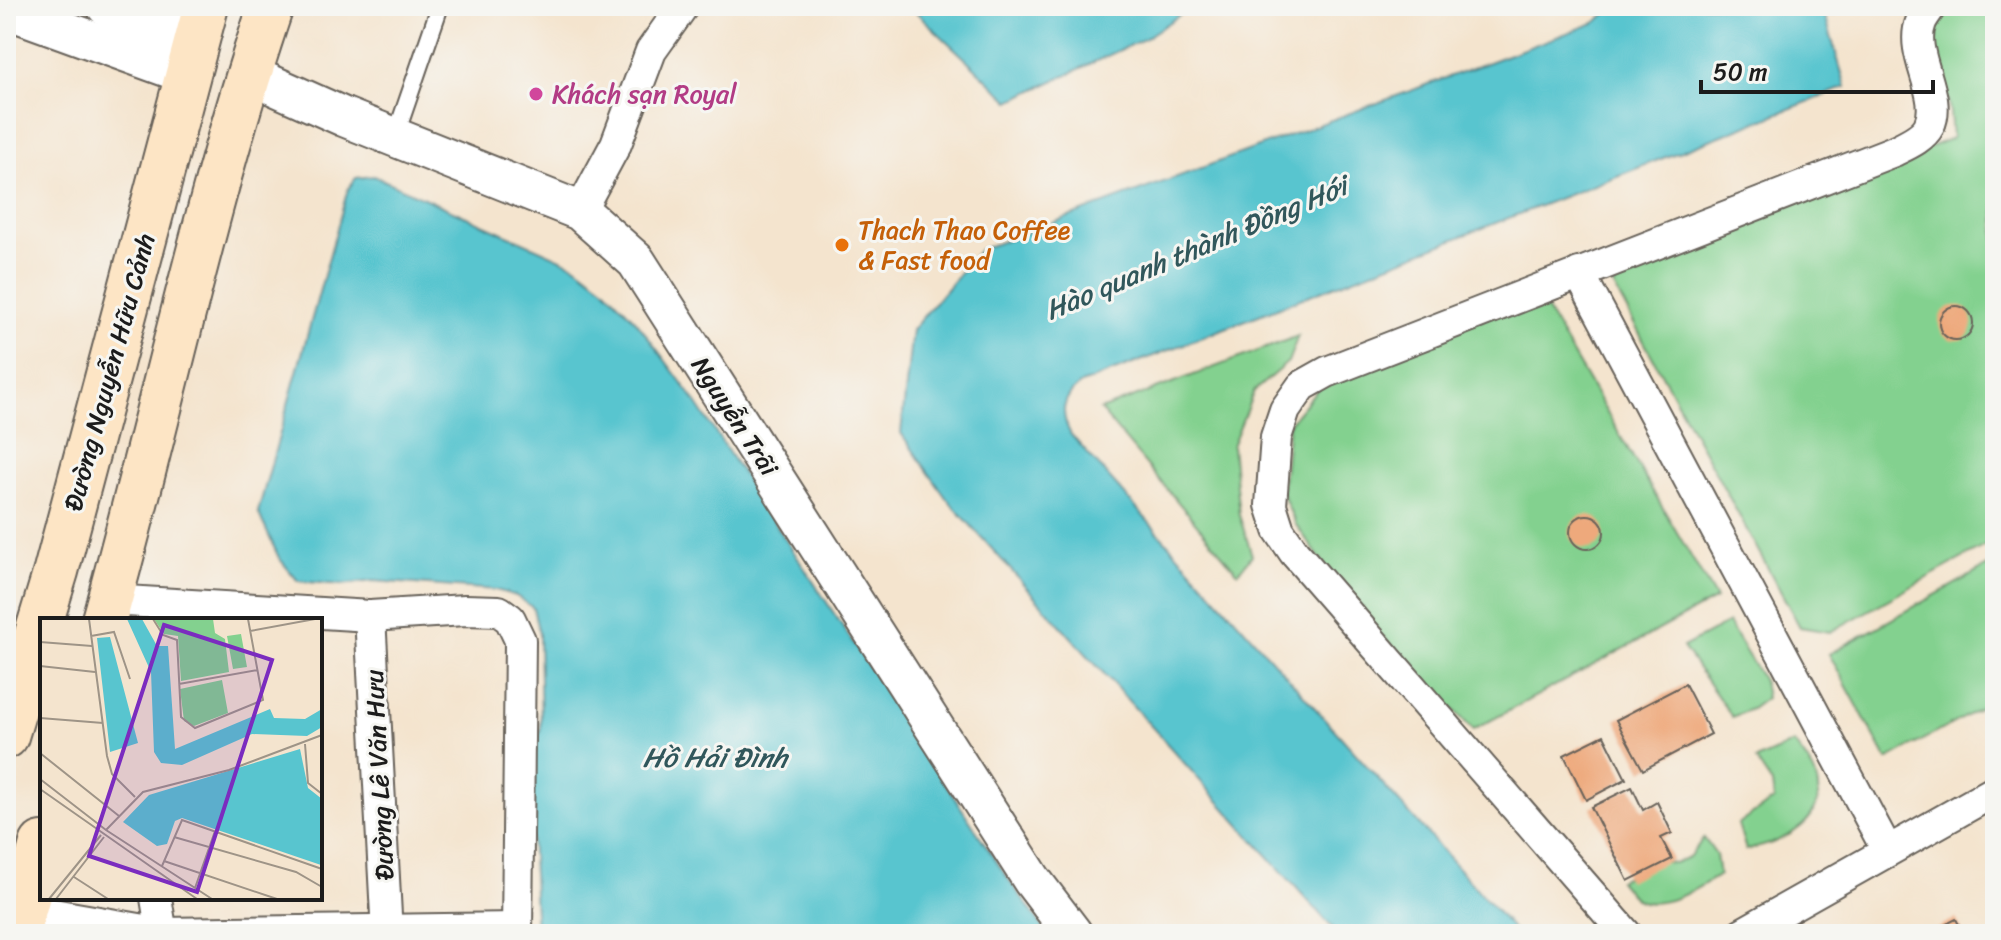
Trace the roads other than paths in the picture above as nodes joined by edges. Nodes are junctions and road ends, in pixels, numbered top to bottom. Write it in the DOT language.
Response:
graph roads {
  1 [pos="106,6"];
  2 [pos="271,6"];
  3 [pos="440,6"];
  4 [pos="683,6"];
  5 [pos="1931,6"];
  6 [pos="6,9"];
  7 [pos="196,44"];
  8 [pos="248,74"];
  9 [pos="395,138"];
  10 [pos="580,211"];
  11 [pos="1579,273"];
  12 [pos="107,610"];
  13 [pos="155,611"];
  14 [pos="370,616"];
  15 [pos="42,618"];
  16 [pos="40,624"];
  17 [pos="6,736"];
  18 [pos="1995,791"];
  19 [pos="40,849"];
  20 [pos="1887,850"];
  21 [pos="156,900"];
  22 [pos="15,916"];
  23 [pos="517,931"];
  24 [pos="387,932"];
  25 [pos="162,934"];
  26 [pos="1073,934"];
  27 [pos="1626,934"];
  28 [pos="1741,934"];
  1 -- 7 [label="street"];
  2 -- 8 [label="main road, Đường Nguyễn Hữu Cảnh"];
  3 -- 9 [label="lane"];
  4 -- 10 [label="street"];
  5 -- 11 [label="street"];
  6 -- 7 [label="street"];
  7 -- 8 [label="main road"];
  7 -- 15 [label="main road, Đường Nguyễn Hữu Cảnh"];
  8 -- 9 [label="street, Nguyễn Trãi"];
  8 -- 12 [label="main road, Đường Nguyễn Hữu Cảnh"];
  9 -- 10 [label="street, Nguyễn Trãi"];
  10 -- 26 [label="street, Nguyễn Trãi"];
  11 -- 20 [label="street"];
  11 -- 27 [label="street"];
  12 -- 13 [label="street"];
  13 -- 14 [label="street"];
  14 -- 23 [label="street"];
  14 -- 24 [label="street, Đường Lê Văn Hưu"];
  16 -- 17 [label="main road, Đường Nguyễn Hữu Cảnh"];
  18 -- 20 [label="street"];
  19 -- 22 [label="main road"];
  20 -- 28 [label="street"];
  21 -- 25 [label="street"];
  22 -- 25 [label="street"];
  23 -- 24 [label="street"];
  24 -- 25 [label="street"];
}
